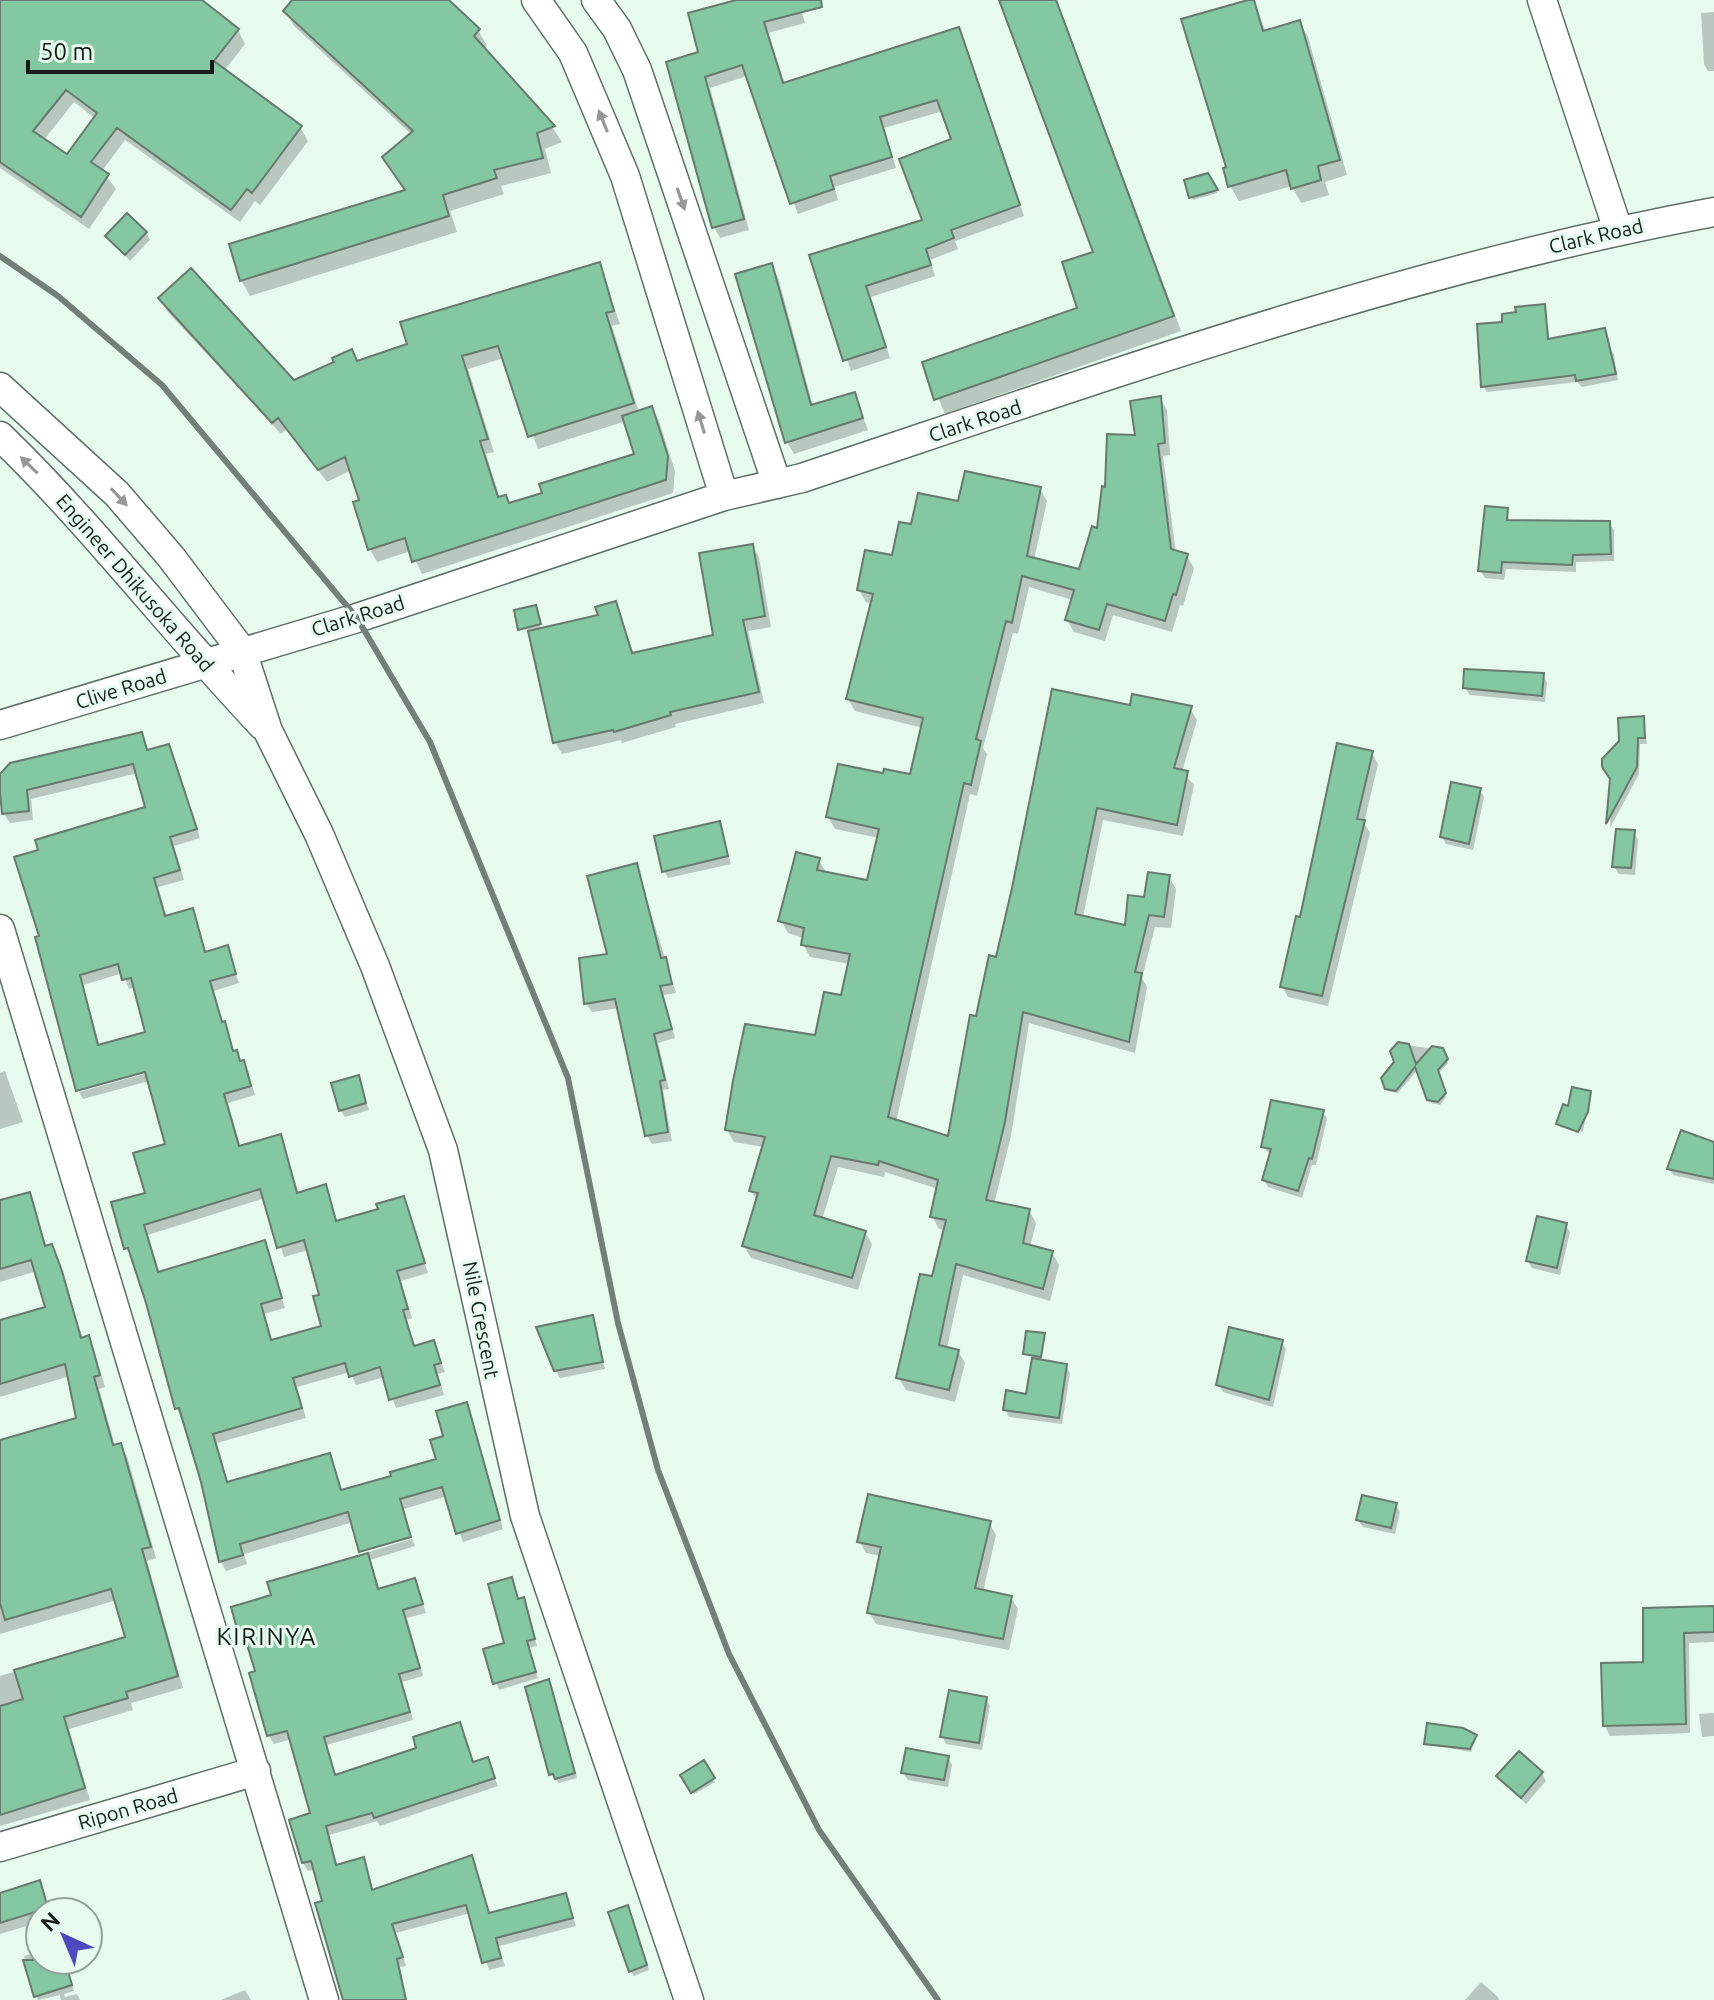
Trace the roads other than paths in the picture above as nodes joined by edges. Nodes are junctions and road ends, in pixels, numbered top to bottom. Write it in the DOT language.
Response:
graph roads {
  1 [pos="536,0"];
  2 [pos="596,0"];
  3 [pos="1542,0"];
  4 [pos="668,161"];
  5 [pos="625,176"];
  6 [pos="1714,212"];
  7 [pos="1618,230"];
  8 [pos="0,387"];
  9 [pos="0,436"];
  10 [pos="777,484"];
  11 [pos="724,496"];
  12 [pos="242,651"];
  13 [pos="204,664"];
  14 [pos="0,725"];
  15 [pos="268,731"];
  16 [pos="0,929"];
  17 [pos="256,1771"];
  18 [pos="0,1847"];
  19 [pos="324,2000"];
  20 [pos="689,2000"];
  5 -- 1 [label="street, one-way"];
  2 -- 4 [label="street"];
  3 -- 7 [label="street"];
  4 -- 5 [label="street"];
  4 -- 10 [label="street, one-way"];
  11 -- 5 [label="street, one-way"];
  6 -- 7 [label="street, Clark Road"];
  7 -- 10 [label="street, Clark Road"];
  8 -- 12 [label="street, Engineer Dhikusoka Road, one-way"];
  13 -- 9 [label="street, Engineer Dhikusoka Road, one-way"];
  10 -- 11 [label="street, Clark Road"];
  11 -- 12 [label="street, Clark Road"];
  12 -- 13 [label="street, Clive Road"];
  12 -- 15 [label="street, Nile Crescent"];
  13 -- 14 [label="street, Clive Road"];
  13 -- 15 [label="street, Engineer Dhikusoka Road"];
  15 -- 20 [label="street, Nile Crescent"];
  16 -- 17 [label="street"];
  17 -- 18 [label="street, Ripon Road"];
  17 -- 19 [label="street"];
}
